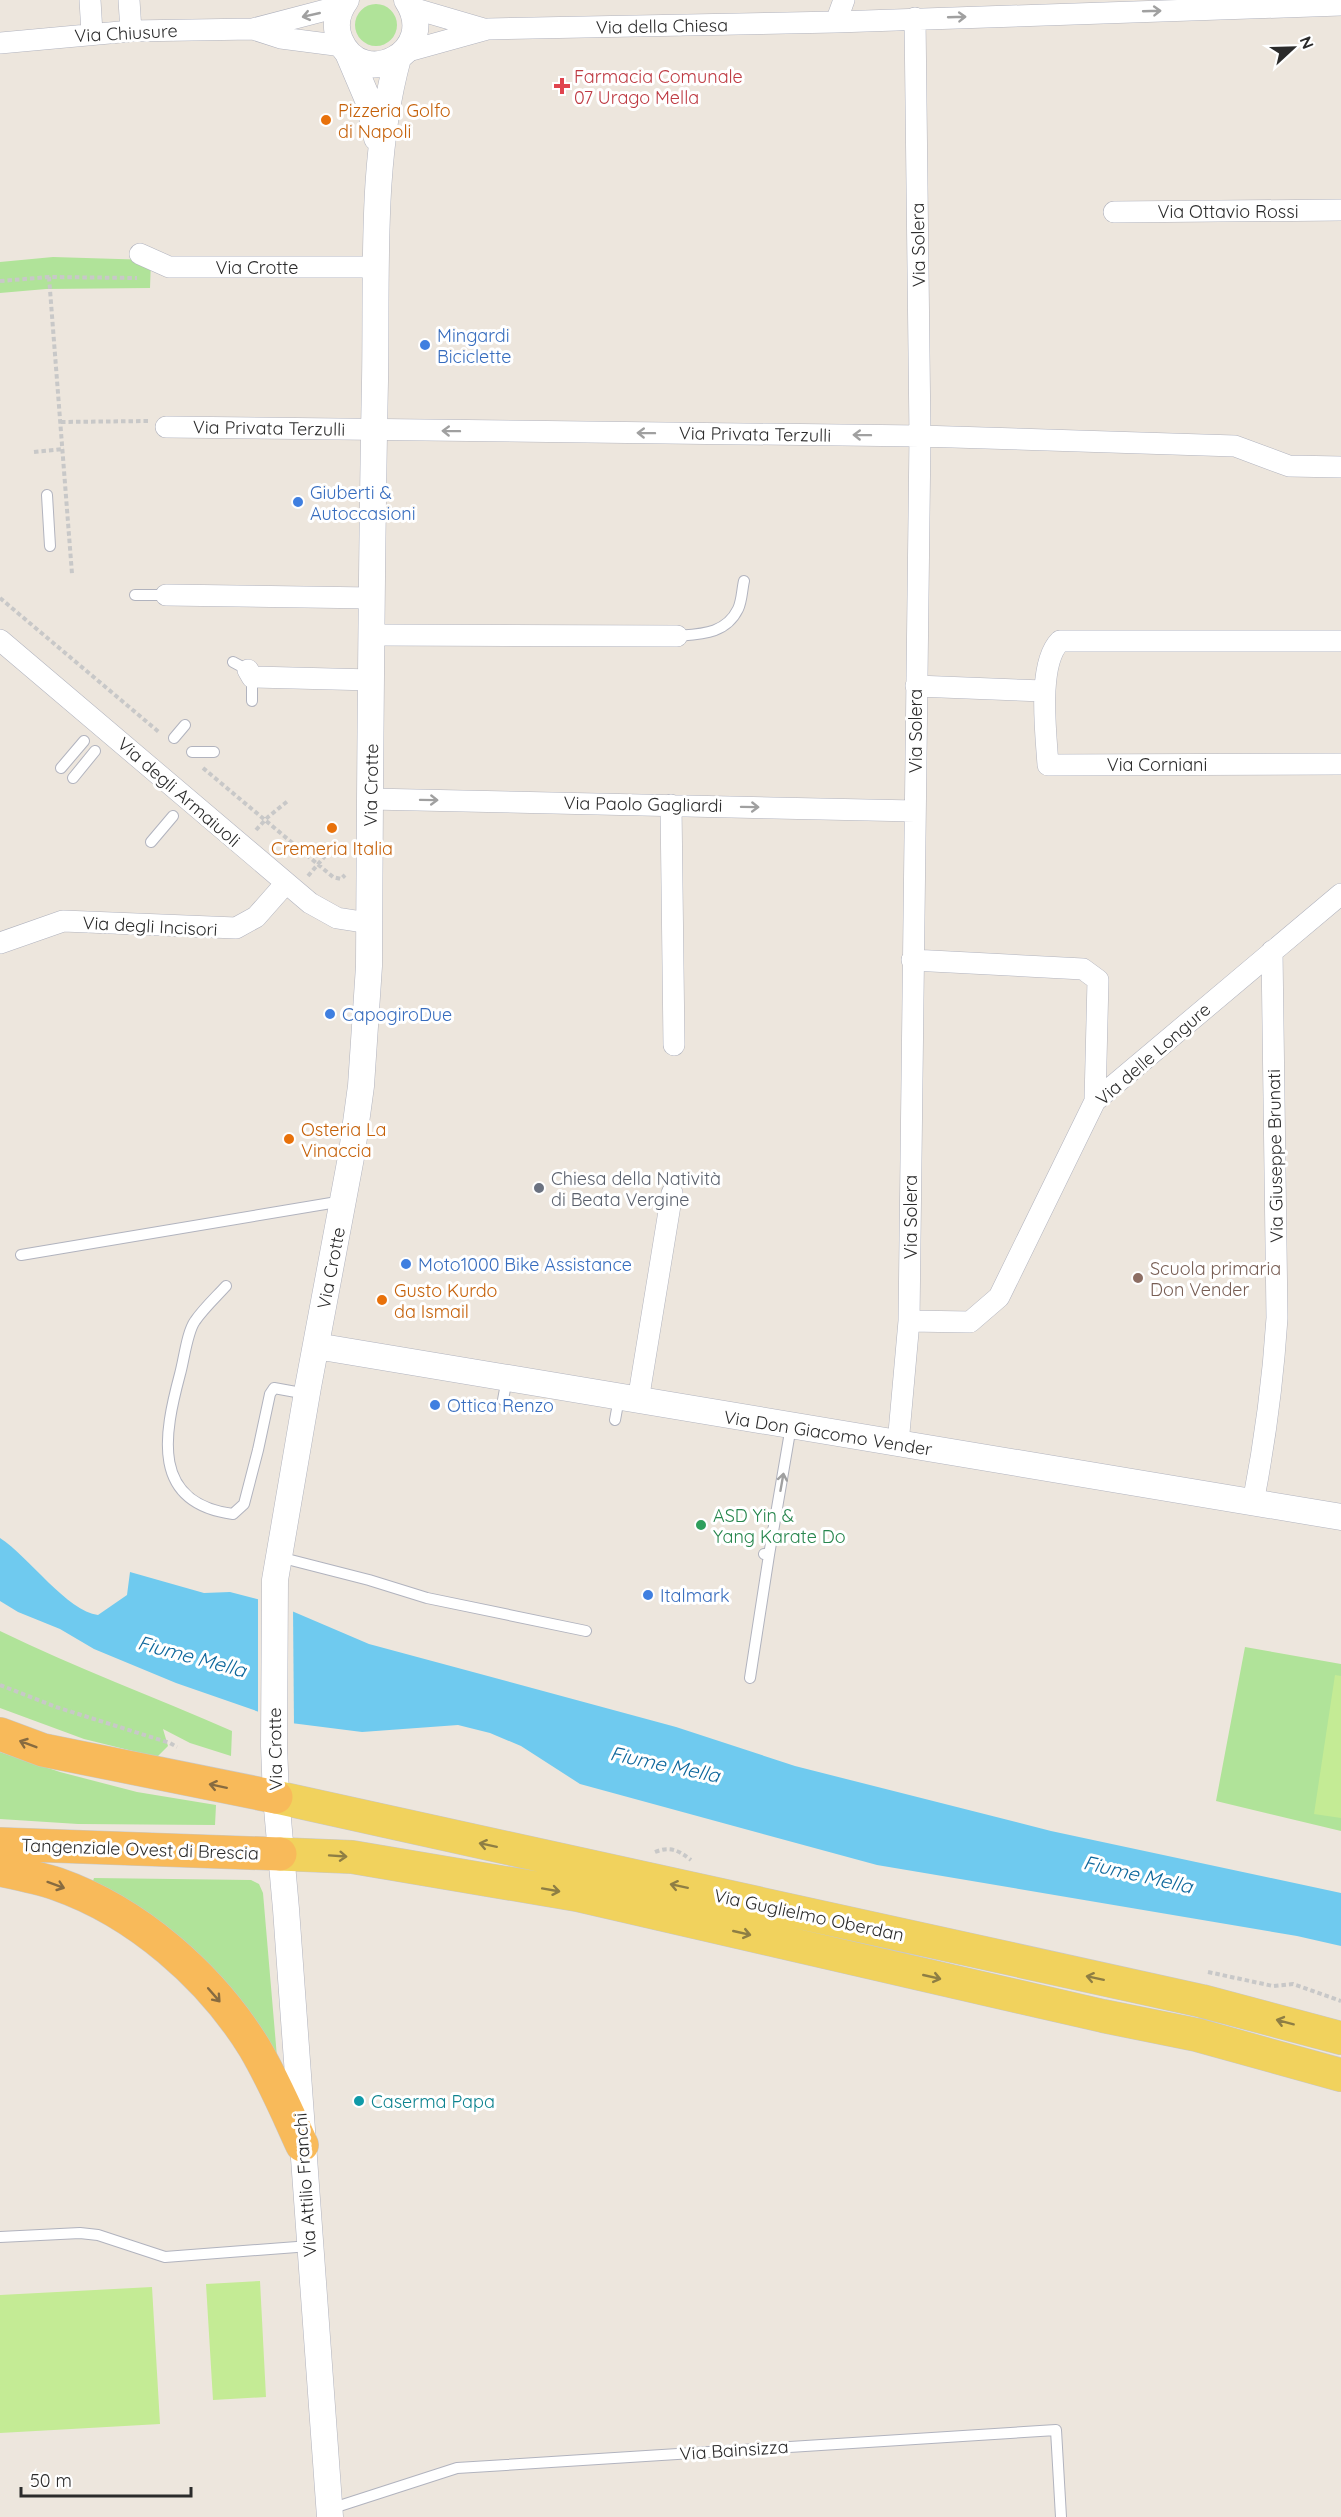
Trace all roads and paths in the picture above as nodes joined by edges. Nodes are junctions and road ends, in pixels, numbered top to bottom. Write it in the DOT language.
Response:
graph roads {
  1 [pos="90,0"];
  2 [pos="129,0"];
  3 [pos="844,0"];
  4 [pos="344,3"];
  5 [pos="410,4"];
  6 [pos="1341,5"];
  7 [pos="915,18"];
  8 [pos="836,21"];
  9 [pos="253,29"];
  10 [pos="488,30"];
  11 [pos="131,31"];
  12 [pos="92,33"];
  13 [pos="0,43"];
  14 [pos="346,49"];
  15 [pos="401,55"];
  16 [pos="380,162"];
  17 [pos="1341,210"];
  18 [pos="1114,212"];
  19 [pos="140,254"];
  20 [pos="169,267"];
  21 [pos="378,267"];
  22 [pos="49,277"];
  23 [pos="0,281"];
  24 [pos="62,422"];
  25 [pos="166,427"];
  26 [pos="374,430"];
  27 [pos="920,436"];
  28 [pos="64,449"];
  29 [pos="34,452"];
  30 [pos="1341,466"];
  31 [pos="47,495"];
  32 [pos="50,546"];
  33 [pos="72,574"];
  34 [pos="744,581"];
  35 [pos="135,595"];
  36 [pos="166,596"];
  37 [pos="372,598"];
  38 [pos="372,635"];
  39 [pos="677,636"];
  40 [pos="0,640"];
  41 [pos="1341,641"];
  42 [pos="248,679"];
  43 [pos="372,680"];
  44 [pos="915,687"];
  45 [pos="1044,691"];
  46 [pos="185,725"];
  47 [pos="174,738"];
  48 [pos="84,741"];
  49 [pos="95,751"];
  50 [pos="192,752"];
  51 [pos="214,753"];
  52 [pos="1341,764"];
  53 [pos="61,768"];
  54 [pos="73,778"];
  55 [pos="370,799"];
  56 [pos="289,800"];
  57 [pos="671,805"];
  58 [pos="915,811"];
  59 [pos="173,816"];
  60 [pos="268,817"];
  61 [pos="150,842"];
  62 [pos="325,856"];
  63 [pos="321,861"];
  64 [pos="286,883"];
  65 [pos="1341,894"];
  66 [pos="369,922"];
  67 [pos="0,943"];
  68 [pos="1272,951"];
  69 [pos="912,960"];
  70 [pos="674,1046"];
  71 [pos="1095,1101"];
  72 [pos="672,1193"];
  73 [pos="344,1201"];
  74 [pos="21,1255"];
  75 [pos="226,1286"];
  76 [pos="909,1321"];
  77 [pos="316,1346"];
  78 [pos="307,1394"];
  79 [pos="624,1406"];
  80 [pos="791,1426"];
  81 [pos="898,1444"];
  82 [pos="1253,1503"];
  83 [pos="1341,1517"];
  84 [pos="277,1568"];
  85 [pos="586,1631"];
  86 [pos="750,1678"];
  87 [pos="0,1685"];
  88 [pos="0,1734"];
  89 [pos="184,1752"];
  90 [pos="276,1797"];
  91 [pos="0,1844"];
  92 [pos="653,1853"];
  93 [pos="280,1854"];
  94 [pos="693,1862"];
  95 [pos="0,1870"];
  96 [pos="1273,1986"];
  97 [pos="1341,2001"];
  98 [pos="1341,2038"];
  99 [pos="1341,2075"];
  100 [pos="302,2145"];
  101 [pos="0,2237"];
  102 [pos="310,2246"];
  103 [pos="330,2513"];
  104 [pos="1061,2517"];
  1 -- 12 [label="street"];
  2 -- 11 [label="street"];
  3 -- 8 [label="street"];
  4 -- 9 [label="street, Via Chiusure, one-way"];
  4 -- 14 [label="street, Via Crotte"];
  5 -- 10 [label="street, Via della Chiesa"];
  5 -- 15 [label="street, Via Crotte"];
  7 -- 6 [label="street, Via della Chiesa, one-way"];
  7 -- 8 [label="street, Via della Chiesa"];
  7 -- 27 [label="street, Via Solera"];
  8 -- 10 [label="street, Via della Chiesa"];
  9 -- 11 [label="street, Via Chiusure"];
  9 -- 14 [label="street, Via Chiusure"];
  10 -- 15 [label="street, Via della Chiesa"];
  11 -- 12 [label="street, Via Chiusure"];
  12 -- 13 [label="street, Via Chiusure"];
  14 -- 15 [label="street"];
  14 -- 16 [label="street, Via Crotte"];
  15 -- 16 [label="street, Via Crotte"];
  16 -- 21 [label="street, Via Crotte"];
  17 -- 18 [label="street, Via Ottavio Rossi"];
  19 -- 20 [label="street, Via Crotte"];
  20 -- 21 [label="street, Via Crotte"];
  20 -- 22 [label="path"];
  21 -- 26 [label="street, Via Crotte"];
  22 -- 23 [label="path"];
  22 -- 24 [label="path"];
  24 -- 25 [label="path"];
  24 -- 28 [label="path"];
  25 -- 26 [label="street, Via Privata Terzulli"];
  27 -- 26 [label="street, Via Privata Terzulli, one-way"];
  26 -- 37 [label="street, Via Crotte"];
  27 -- 30 [label="street, Via Privata Terzulli"];
  27 -- 44 [label="street, Via Solera"];
  28 -- 29 [label="path"];
  28 -- 33 [label="path"];
  31 -- 32 [label="lane"];
  34 -- 39 [label="lane"];
  35 -- 36 [label="lane"];
  36 -- 37 [label="street"];
  37 -- 38 [label="street, Via Crotte"];
  38 -- 39 [label="street"];
  38 -- 43 [label="street, Via Crotte"];
  40 -- 64 [label="street, Via degli Armaiuoli"];
  41 -- 45 [label="street, Via Corniani"];
  42 -- 43 [label="street"];
  43 -- 55 [label="street, Via Crotte"];
  44 -- 45 [label="street"];
  44 -- 58 [label="street, Via Solera"];
  45 -- 52 [label="street, Via Corniani"];
  46 -- 47 [label="lane"];
  48 -- 53 [label="lane"];
  49 -- 54 [label="lane"];
  50 -- 51 [label="lane"];
  55 -- 57 [label="street, Via Paolo Gagliardi, one-way"];
  55 -- 66 [label="street, Via Crotte"];
  56 -- 60 [label="path"];
  57 -- 58 [label="street, Via Paolo Gagliardi, one-way"];
  57 -- 70 [label="street"];
  58 -- 69 [label="street, Via Solera"];
  59 -- 61 [label="lane"];
  62 -- 63 [label="path"];
  64 -- 66 [label="street, Via degli Armaiuoli"];
  64 -- 67 [label="street, Via degli Incisori"];
  65 -- 68 [label="street, Via delle Longure"];
  66 -- 73 [label="street, Via Crotte"];
  68 -- 71 [label="street, Via delle Longure"];
  68 -- 82 [label="street, Via Giuseppe Brunati"];
  69 -- 71 [label="street"];
  69 -- 76 [label="street, Via Solera"];
  71 -- 76 [label="street, Via delle Longure"];
  72 -- 79 [label="street"];
  73 -- 74 [label="lane"];
  73 -- 77 [label="street, Via Crotte"];
  75 -- 78 [label="lane"];
  76 -- 81 [label="street, Via Solera"];
  77 -- 78 [label="street, Via Crotte"];
  77 -- 79 [label="street, Via Don Giacomo Vender"];
  78 -- 84 [label="street, Via Crotte"];
  79 -- 80 [label="street, Via Don Giacomo Vender"];
  80 -- 81 [label="street, Via Don Giacomo Vender"];
  86 -- 80 [label="lane, one-way"];
  81 -- 82 [label="street, Via Don Giacomo Vender"];
  82 -- 83 [label="street, Via Don Giacomo Vender"];
  84 -- 85 [label="lane"];
  84 -- 90 [label="street, Via Crotte"];
  87 -- 89 [label="path"];
  90 -- 88 [label="highway, one-way"];
  90 -- 93 [label="street, Via Crotte"];
  98 -- 90 [label="main road, Via Guglielmo Oberdan, one-way"];
  91 -- 93 [label="highway, Tangenziale Ovest di Brescia"];
  92 -- 94 [label="path"];
  93 -- 99 [label="main road, Via Guglielmo Oberdan, one-way"];
  93 -- 100 [label="street, Via Attilio Franchi"];
  95 -- 100 [label="highway, one-way"];
  96 -- 97 [label="path"];
  100 -- 102 [label="street, Via Attilio Franchi"];
  101 -- 102 [label="lane"];
  102 -- 103 [label="street, Via Attilio Franchi"];
  103 -- 104 [label="lane, Via Bainsizza"];
}
